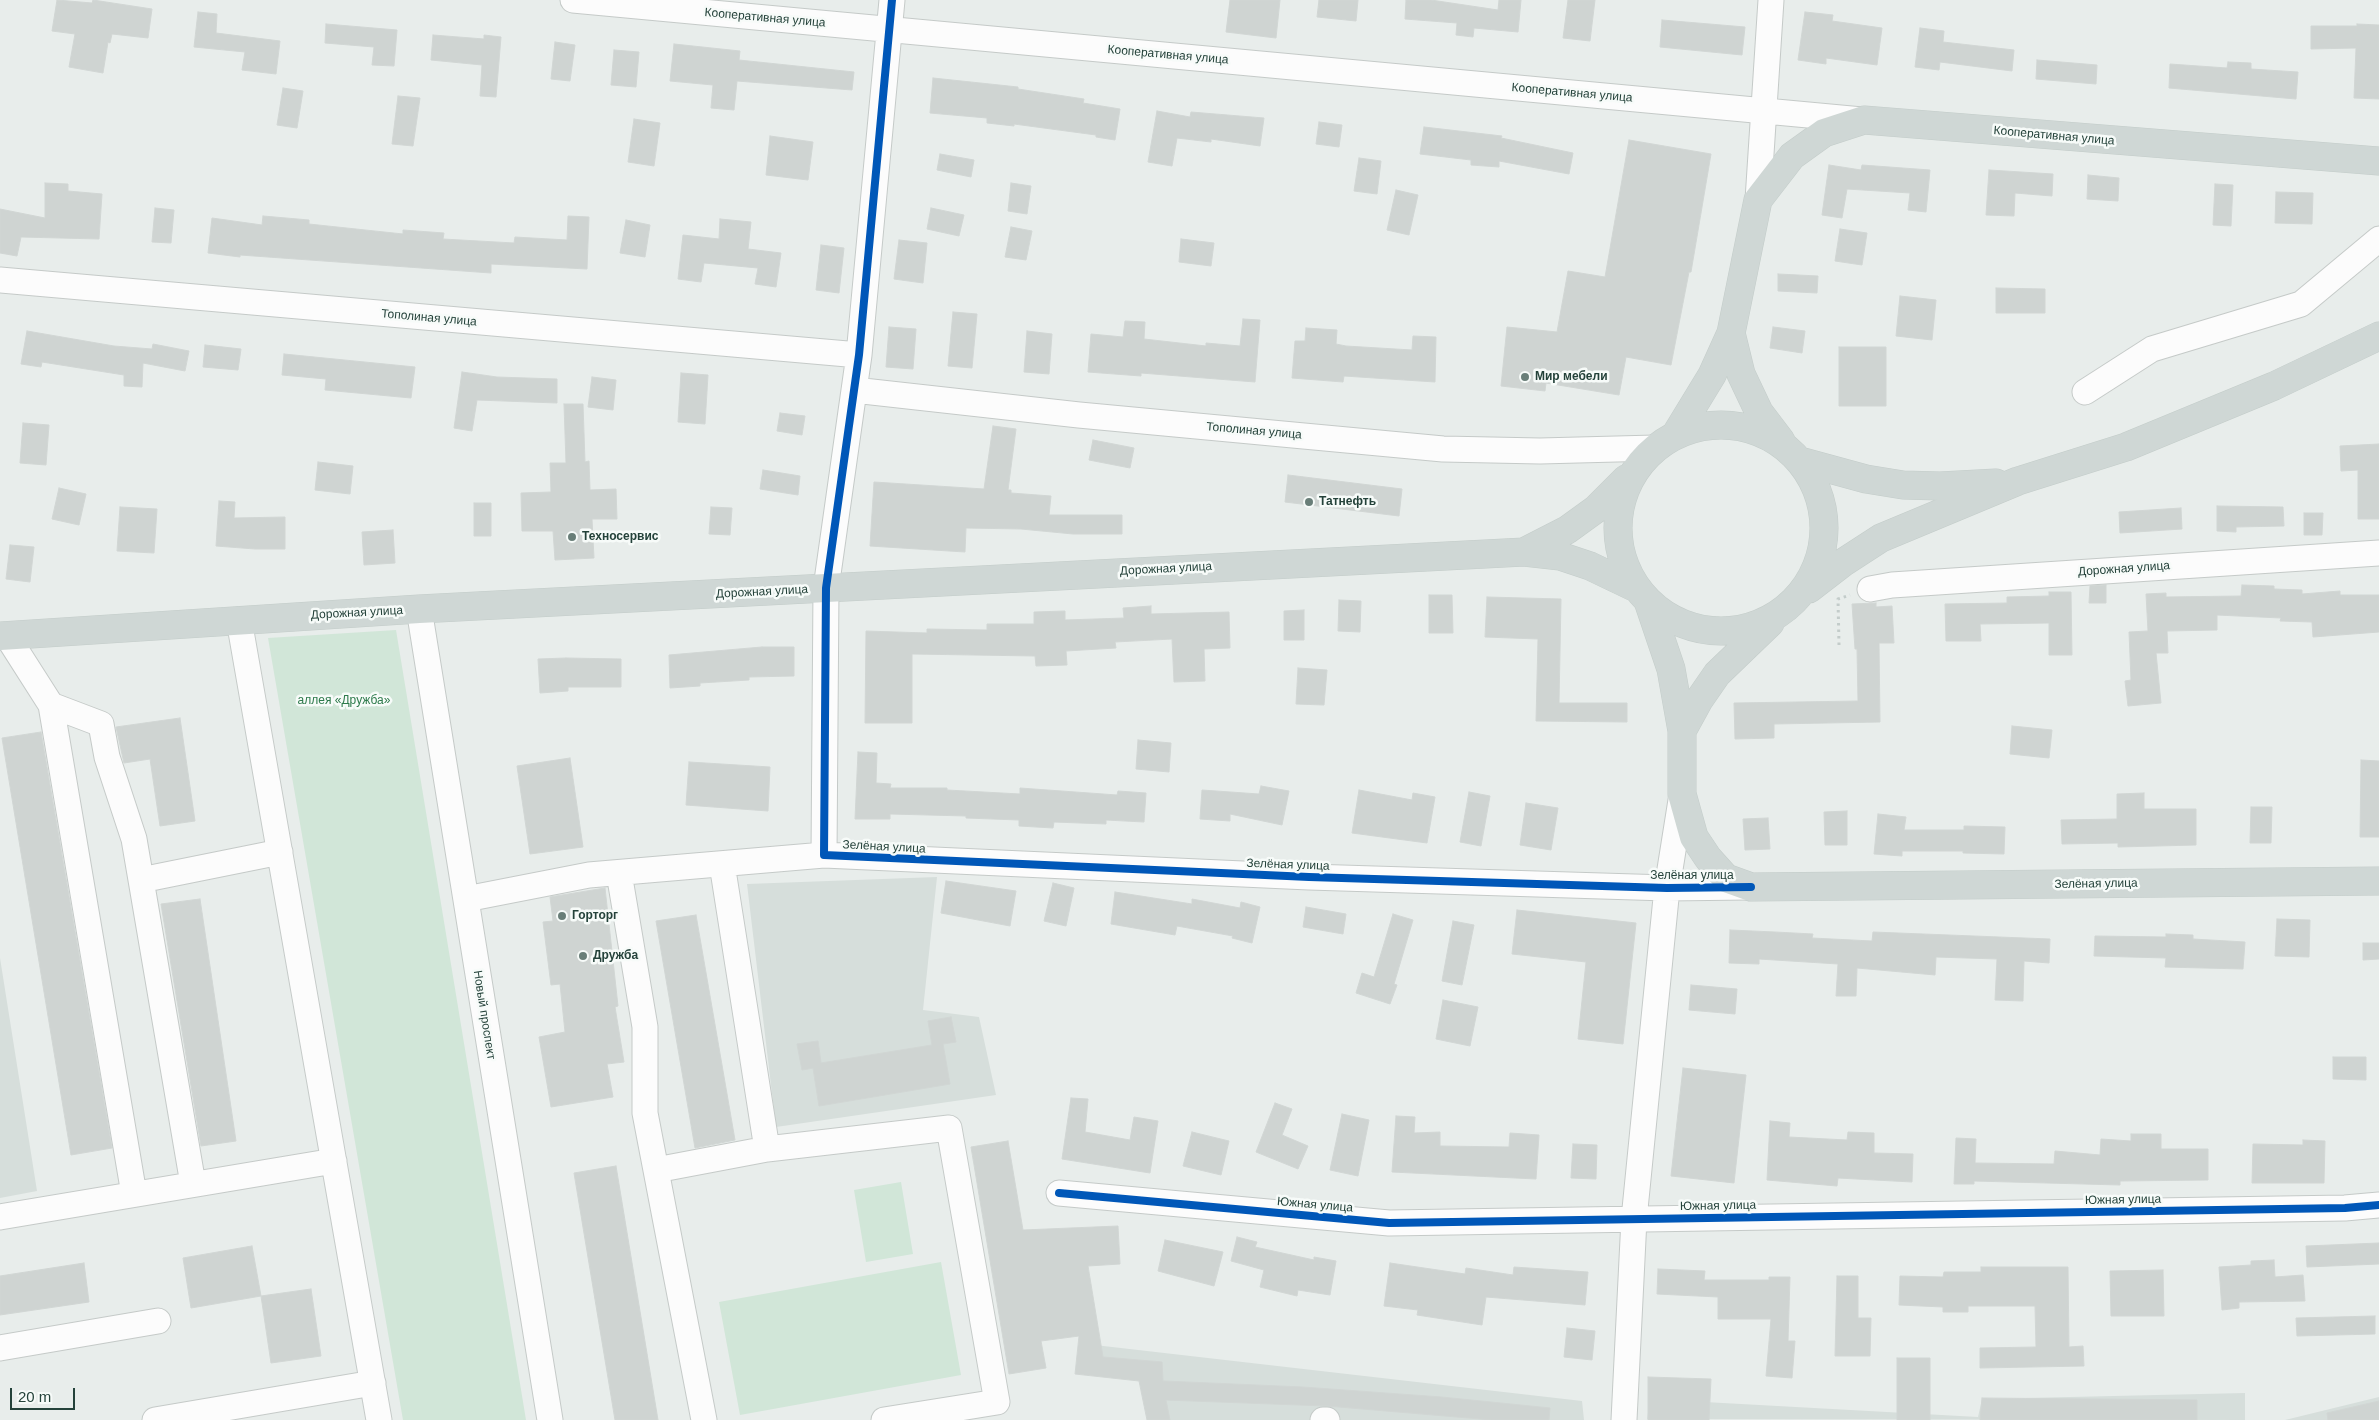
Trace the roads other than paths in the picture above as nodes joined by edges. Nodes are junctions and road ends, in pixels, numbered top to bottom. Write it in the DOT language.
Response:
graph roads {
  1 [pos="573,0"];
  2 [pos="892,0"];
  3 [pos="1771,0"];
  4 [pos="889,29"];
  5 [pos="1764,111"];
  6 [pos="1864,120"];
  7 [pos="2379,162"];
  8 [pos="1758,200"];
  9 [pos="2379,239"];
  10 [pos="0,280"];
  11 [pos="1731,333"];
  12 [pos="2379,336"];
  13 [pos="859,355"];
  14 [pos="854,390"];
  15 [pos="2085,392"];
  16 [pos="1665,441"];
  17 [pos="1792,453"];
  18 [pos="1633,473"];
  19 [pos="2018,481"];
  20 [pos="1524,552"];
  21 [pos="2379,553"];
  22 [pos="826,588"];
  23 [pos="1870,589"];
  24 [pos="1642,594"];
  25 [pos="1788,607"];
  26 [pos="419,609"];
  27 [pos="239,620"];
  28 [pos="3,636"];
  29 [pos="51,705"];
  30 [pos="1682,731"];
  31 [pos="1682,794"];
  32 [pos="280,852"];
  33 [pos="824,855"];
  34 [pos="722,864"];
  35 [pos="619,873"];
  36 [pos="141,880"];
  37 [pos="2379,881"];
  38 [pos="1751,887"];
  39 [pos="1667,888"];
  40 [pos="466,899"];
  41 [pos="767,1149"];
  42 [pos="334,1160"];
  43 [pos="656,1170"];
  44 [pos="193,1184"];
  45 [pos="1059,1193"];
  46 [pos="134,1194"];
  47 [pos="2379,1205"];
  48 [pos="0,1217"];
  49 [pos="1634,1219"];
  50 [pos="158,1321"];
  51 [pos="0,1348"];
  52 [pos="373,1384"];
  53 [pos="221,1414"];
  54 [pos="155,1420"];
  55 [pos="379,1420"];
  56 [pos="550,1420"];
  57 [pos="704,1420"];
  58 [pos="884,1420"];
  59 [pos="1323,1420"];
  60 [pos="1327,1420"];
  61 [pos="1624,1420"];
  1 -- 4 [label="street, Кооперативная улица"];
  2 -- 4 [label="street"];
  3 -- 5 [label="street"];
  4 -- 5 [label="street, Кооперативная улица"];
  4 -- 13 [label="street"];
  5 -- 6 [label="street, Кооперативная улица"];
  5 -- 8 [label="street"];
  6 -- 7 [label="main road, Кооперативная улица"];
  6 -- 8 [label="main road, Кооперативная улица"];
  8 -- 11 [label="main road"];
  9 -- 15 [label="street"];
  10 -- 13 [label="street, Тополиная улица"];
  11 -- 16 [label="main road"];
  11 -- 17 [label="main road"];
  12 -- 19 [label="main road"];
  13 -- 14 [label="street"];
  14 -- 16 [label="street, Тополиная улица"];
  14 -- 22 [label="street"];
  16 -- 17 [label="main road"];
  16 -- 18 [label="main road"];
  17 -- 19 [label="main road"];
  17 -- 25 [label="main road"];
  18 -- 20 [label="main road"];
  18 -- 24 [label="main road"];
  19 -- 25 [label="main road"];
  20 -- 22 [label="main road, Дорожная улица"];
  20 -- 24 [label="main road"];
  21 -- 23 [label="street, Дорожная улица"];
  22 -- 26 [label="main road, Дорожная улица"];
  22 -- 33 [label="street"];
  24 -- 25 [label="main road"];
  24 -- 30 [label="main road"];
  25 -- 30 [label="main road"];
  26 -- 27 [label="main road, Дорожная улица"];
  26 -- 40 [label="street, Новый проспект"];
  27 -- 28 [label="main road, Дорожная улица"];
  27 -- 32 [label="street"];
  28 -- 29 [label="street"];
  29 -- 36 [label="street"];
  29 -- 46 [label="street"];
  30 -- 31 [label="main road"];
  31 -- 38 [label="main road"];
  31 -- 39 [label="street"];
  32 -- 36 [label="street"];
  32 -- 42 [label="street"];
  33 -- 34 [label="street, Зелёная улица"];
  33 -- 39 [label="street, Зелёная улица"];
  34 -- 35 [label="street, Зелёная улица"];
  34 -- 41 [label="street"];
  35 -- 40 [label="street, Зелёная улица"];
  35 -- 43 [label="street"];
  36 -- 44 [label="street"];
  37 -- 38 [label="main road, Зелёная улица"];
  38 -- 39 [label="street, Зелёная улица"];
  39 -- 49 [label="street"];
  40 -- 56 [label="street, Новый проспект"];
  41 -- 43 [label="street"];
  41 -- 58 [label="street"];
  42 -- 44 [label="street"];
  42 -- 52 [label="street"];
  43 -- 57 [label="street"];
  44 -- 46 [label="street"];
  45 -- 49 [label="street, Южная улица"];
  46 -- 48 [label="street"];
  47 -- 49 [label="street, Южная улица"];
  49 -- 61 [label="street"];
  50 -- 51 [label="street"];
  52 -- 53 [label="street"];
  52 -- 55 [label="street"];
  53 -- 54 [label="street"];
  59 -- 60 [label="street"];
}
